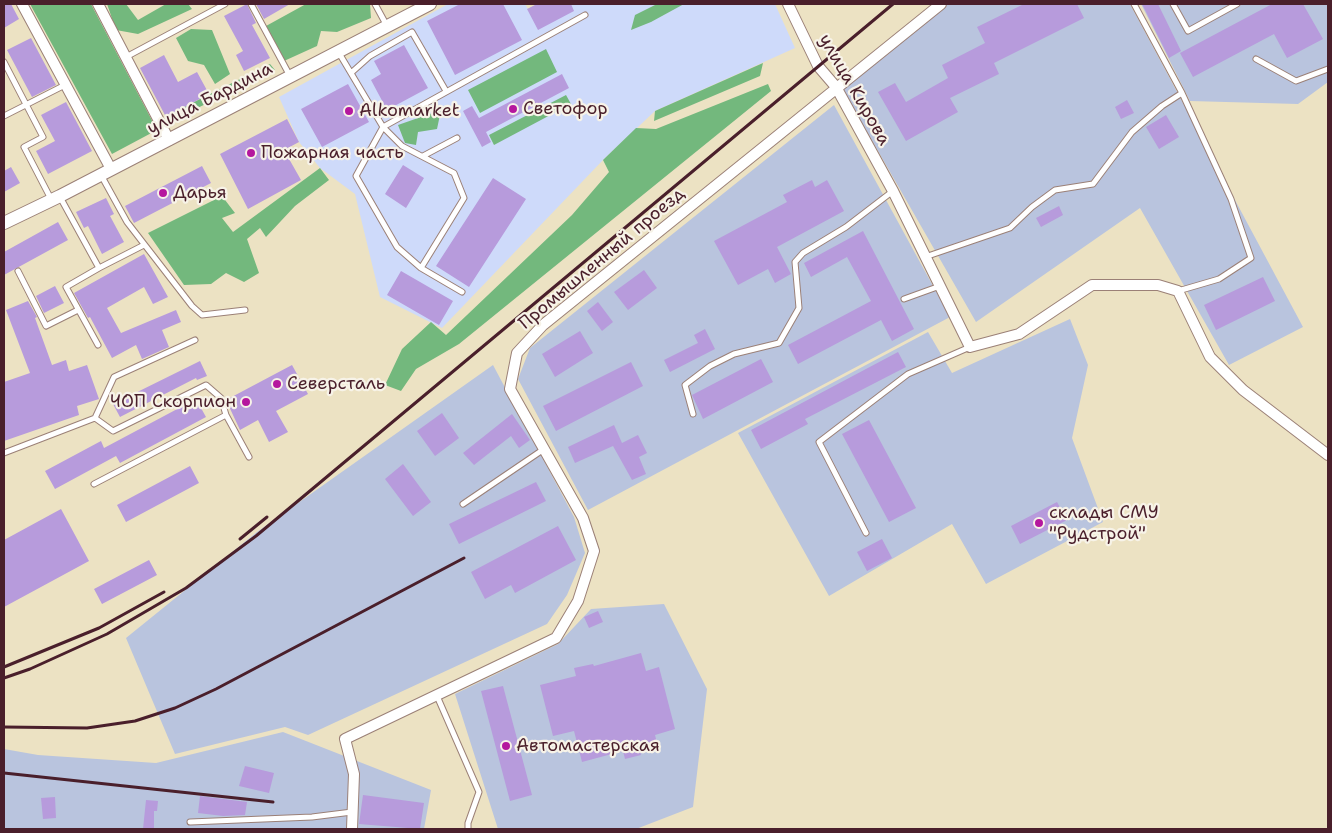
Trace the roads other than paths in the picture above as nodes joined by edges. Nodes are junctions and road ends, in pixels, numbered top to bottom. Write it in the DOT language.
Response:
graph roads {
  1 [pos="22,4"];
  2 [pos="98,4"];
  3 [pos="225,4"];
  4 [pos="251,4"];
  5 [pos="375,4"];
  6 [pos="430,4"];
  7 [pos="788,4"];
  8 [pos="941,4"];
  9 [pos="1134,4"];
  10 [pos="1173,4"];
  11 [pos="1237,4"];
  12 [pos="584,16"];
  13 [pos="387,27"];
  14 [pos="339,52"];
  15 [pos="126,57"];
  16 [pos="1256,59"];
  17 [pos="4,62"];
  18 [pos="1328,70"];
  19 [pos="351,73"];
  20 [pos="291,77"];
  21 [pos="65,85"];
  22 [pos="836,87"];
  23 [pos="446,91"];
  24 [pos="1182,93"];
  25 [pos="26,106"];
  26 [pos="4,116"];
  27 [pos="383,127"];
  28 [pos="456,138"];
  29 [pos="169,140"];
  30 [pos="423,156"];
  31 [pos="106,172"];
  32 [pos="893,191"];
  33 [pos="56,198"];
  34 [pos="4,223"];
  35 [pos="144,245"];
  36 [pos="925,257"];
  37 [pos="99,268"];
  38 [pos="421,268"];
  39 [pos="18,271"];
  40 [pos="940,286"];
  41 [pos="1178,291"];
  42 [pos="462,292"];
  43 [pos="904,299"];
  44 [pos="78,310"];
  45 [pos="245,310"];
  46 [pos="195,340"];
  47 [pos="98,345"];
  48 [pos="970,347"];
  49 [pos="693,414"];
  50 [pos="226,415"];
  51 [pos="95,418"];
  52 [pos="544,448"];
  53 [pos="4,453"];
  54 [pos="1328,455"];
  55 [pos="248,457"];
  56 [pos="94,484"];
  57 [pos="463,504"];
  58 [pos="866,532"];
  59 [pos="437,696"];
  60 [pos="352,812"];
  61 [pos="190,822"];
  62 [pos="352,829"];
  63 [pos="468,829"];
  1 -- 21 [label="street"];
  2 -- 15 [label="street"];
  3 -- 15 [label="lane"];
  4 -- 20 [label="lane"];
  5 -- 13 [label="lane"];
  6 -- 13 [label="street, улица Бардина"];
  7 -- 22 [label="street, улица Кирова"];
  8 -- 22 [label="street, Промышленный проезд"];
  9 -- 24 [label="lane"];
  10 -- 11 [label="lane"];
  12 -- 23 [label="lane"];
  13 -- 14 [label="street, улица Бардина"];
  14 -- 19 [label="lane"];
  14 -- 20 [label="street, улица Бардина"];
  15 -- 29 [label="street"];
  16 -- 18 [label="lane"];
  17 -- 25 [label="lane"];
  19 -- 23 [label="lane"];
  19 -- 27 [label="lane"];
  20 -- 29 [label="street, улица Бардина"];
  21 -- 25 [label="lane"];
  21 -- 31 [label="street"];
  22 -- 32 [label="street, улица Кирова"];
  22 -- 52 [label="street, Промышленный проезд"];
  23 -- 27 [label="lane"];
  24 -- 36 [label="lane"];
  24 -- 41 [label="lane"];
  25 -- 26 [label="lane"];
  25 -- 33 [label="lane"];
  27 -- 30 [label="lane"];
  27 -- 38 [label="lane"];
  28 -- 30 [label="lane"];
  29 -- 31 [label="street, улица Бардина"];
  30 -- 38 [label="lane"];
  31 -- 33 [label="street, улица Бардина"];
  31 -- 35 [label="lane"];
  32 -- 36 [label="street, улица Кирова"];
  32 -- 49 [label="lane"];
  33 -- 34 [label="street, улица Бардина"];
  33 -- 37 [label="lane"];
  35 -- 37 [label="lane"];
  35 -- 45 [label="lane"];
  36 -- 40 [label="street, улица Кирова"];
  37 -- 44 [label="lane"];
  38 -- 42 [label="lane"];
  39 -- 44 [label="lane"];
  40 -- 43 [label="lane"];
  40 -- 48 [label="street, улица Кирова"];
  41 -- 48 [label="street"];
  41 -- 54 [label="street"];
  44 -- 47 [label="lane"];
  46 -- 51 [label="lane"];
  48 -- 58 [label="lane"];
  50 -- 51 [label="lane"];
  50 -- 55 [label="lane"];
  50 -- 56 [label="lane"];
  51 -- 53 [label="lane"];
  52 -- 57 [label="lane"];
  52 -- 59 [label="street, Промышленный проезд"];
  59 -- 60 [label="street, Промышленный проезд"];
  59 -- 63 [label="lane"];
  60 -- 61 [label="lane"];
  60 -- 62 [label="street"];
}
